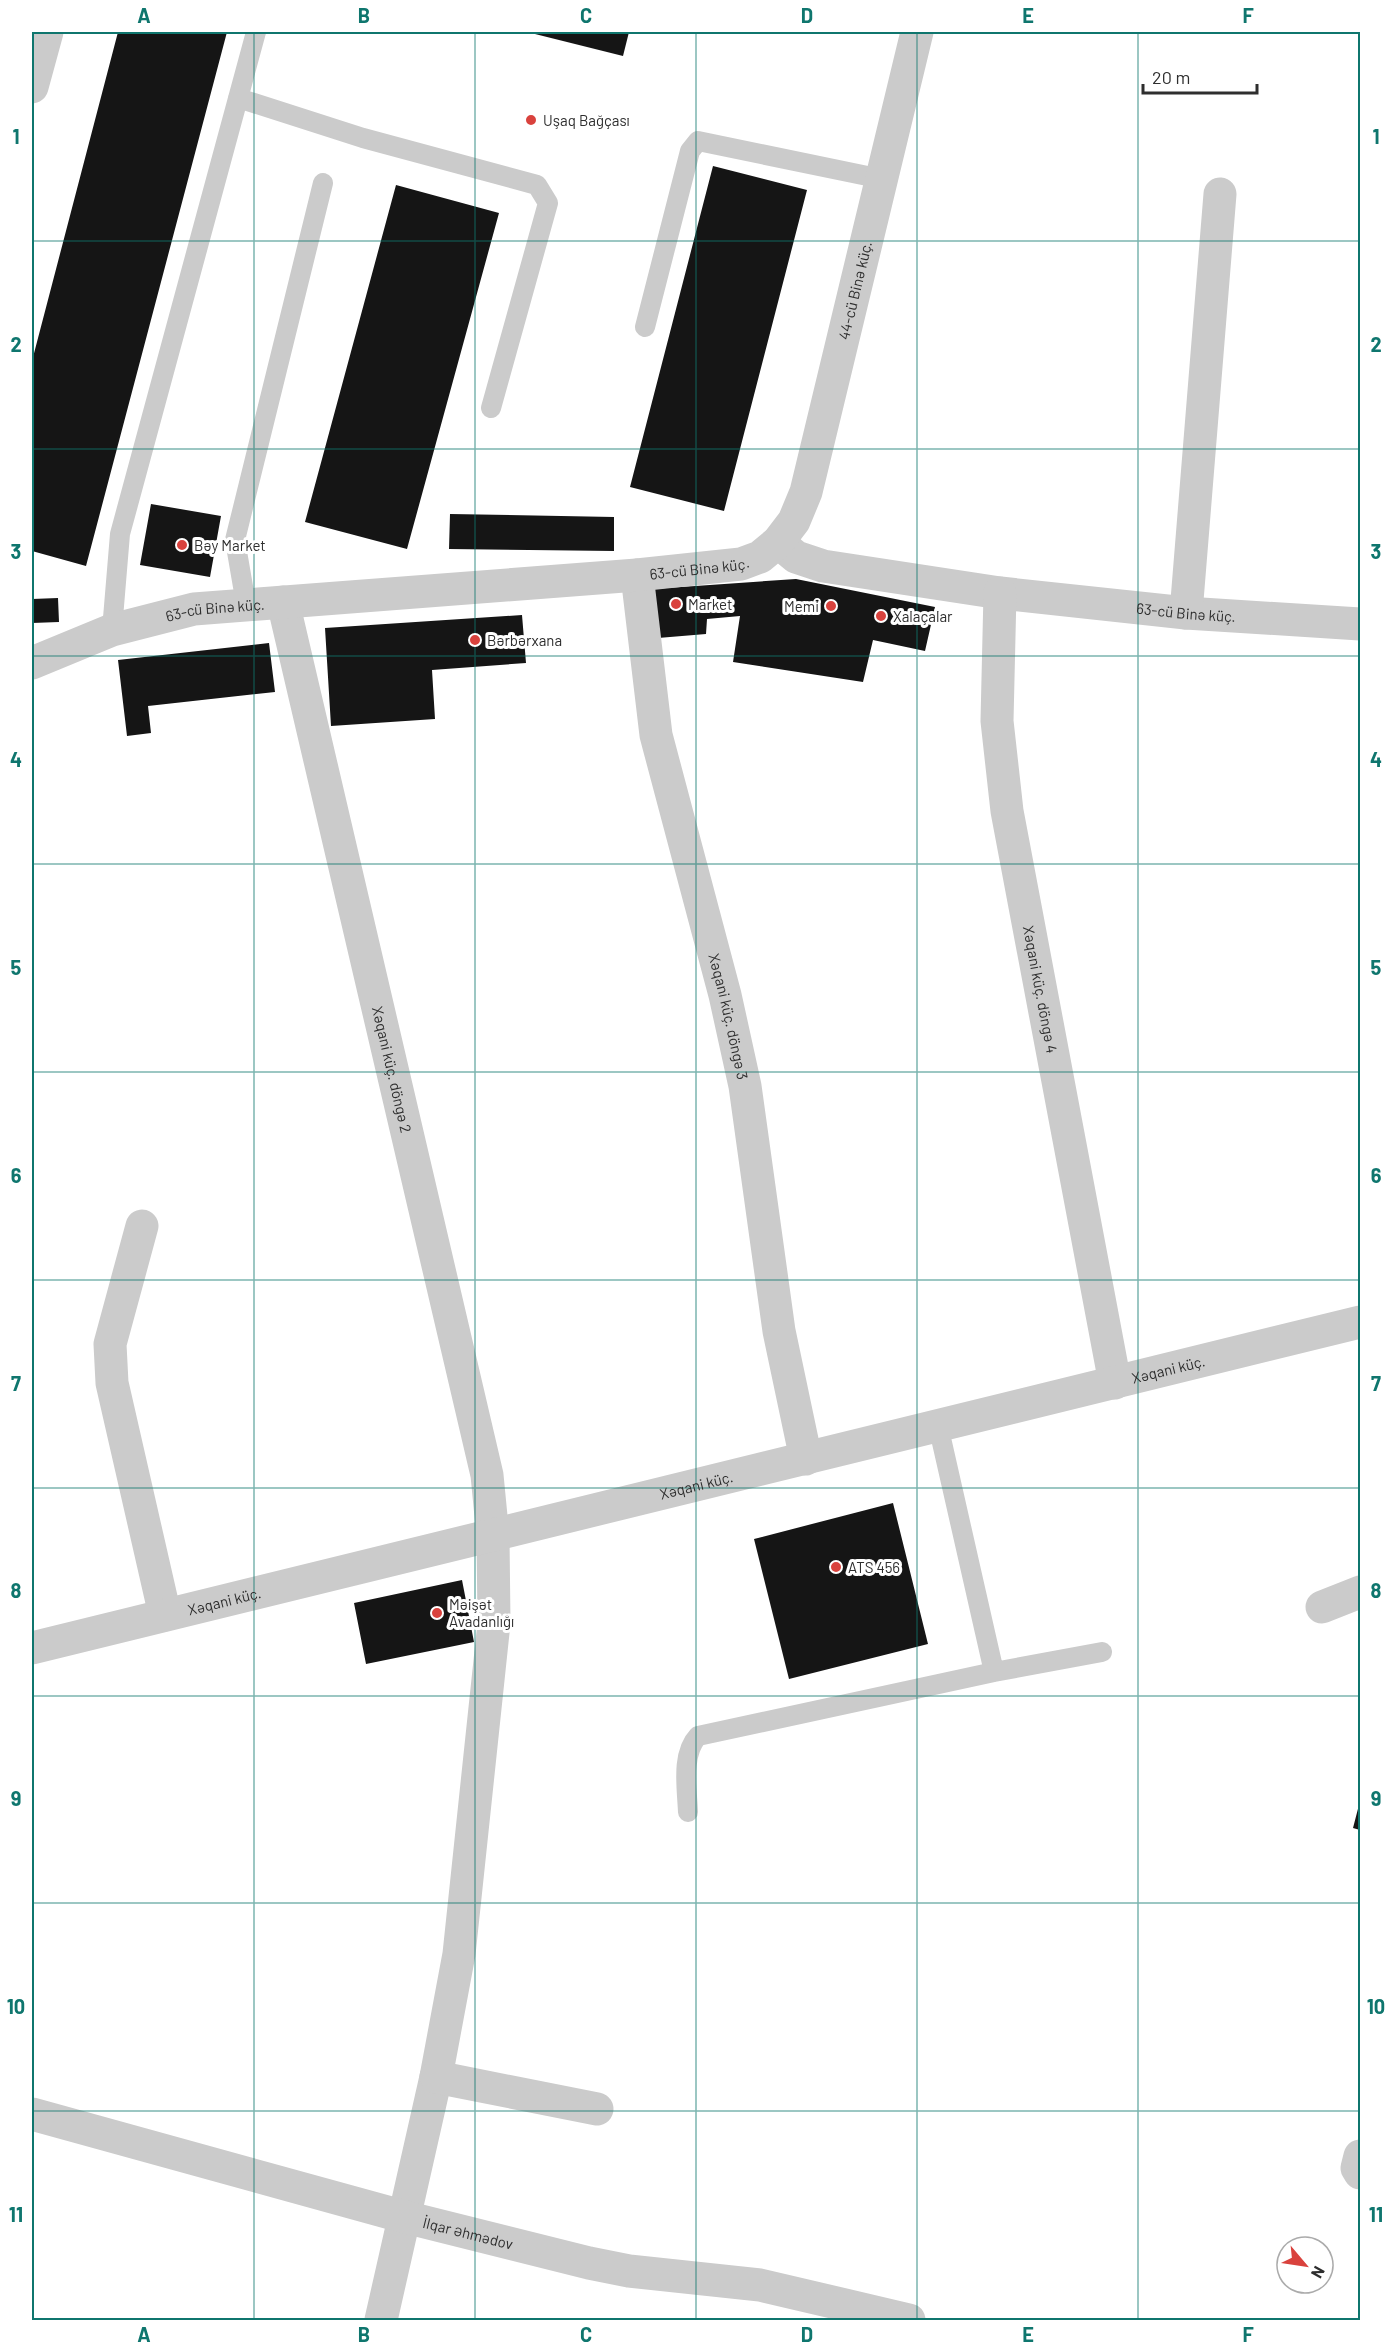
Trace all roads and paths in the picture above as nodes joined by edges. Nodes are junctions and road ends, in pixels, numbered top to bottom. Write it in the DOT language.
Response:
graph roads {
  1 [pos="46,32"];
  2 [pos="256,32"];
  3 [pos="917,32"];
  4 [pos="32,87"];
  5 [pos="238,98"];
  6 [pos="882,180"];
  7 [pos="323,183"];
  8 [pos="1220,194"];
  9 [pos="645,327"];
  10 [pos="491,408"];
  11 [pos="778,542"];
  12 [pos="637,576"];
  13 [pos="1000,593"];
  14 [pos="282,602"];
  15 [pos="246,604"];
  16 [pos="1186,613"];
  17 [pos="1360,624"];
  18 [pos="112,630"];
  19 [pos="32,663"];
  20 [pos="142,1226"];
  21 [pos="1360,1322"];
  22 [pos="1115,1383"];
  23 [pos="938,1425"];
  24 [pos="806,1459"];
  25 [pos="493,1537"];
  26 [pos="1360,1592"];
  27 [pos="1322,1607"];
  28 [pos="165,1615"];
  29 [pos="32,1648"];
  30 [pos="1102,1652"];
  31 [pos="994,1672"];
  32 [pos="688,1812"];
  33 [pos="436,2077"];
  34 [pos="597,2109"];
  35 [pos="32,2114"];
  36 [pos="1360,2156"];
  37 [pos="1360,2173"];
  38 [pos="405,2217"];
  39 [pos="381,2320"];
  40 [pos="909,2320"];
  1 -- 4 [label="street"];
  2 -- 5 [label="lane"];
  3 -- 6 [label="street, 44-cü Binə küç."];
  5 -- 10 [label="lane"];
  5 -- 18 [label="lane"];
  6 -- 9 [label="lane"];
  6 -- 11 [label="street, 44-cü Binə küç."];
  7 -- 15 [label="lane"];
  8 -- 16 [label="street"];
  11 -- 12 [label="street, 63-cü Binə küç."];
  11 -- 13 [label="street, 63-cü Binə küç."];
  12 -- 14 [label="street, 63-cü Binə küç."];
  12 -- 24 [label="street, Xəqani küç. döngə 3"];
  13 -- 16 [label="street, 63-cü Binə küç."];
  13 -- 22 [label="street, Xəqani küç. döngə 4"];
  14 -- 15 [label="street, 63-cü Binə küç."];
  14 -- 25 [label="street, Xəqani küç. döngə 2"];
  15 -- 18 [label="street, 63-cü Binə küç."];
  16 -- 17 [label="street, 63-cü Binə küç."];
  18 -- 19 [label="street, 63-cü Binə küç."];
  20 -- 28 [label="street"];
  21 -- 22 [label="street, Xəqani küç."];
  22 -- 23 [label="street, Xəqani küç."];
  23 -- 24 [label="street, Xəqani küç."];
  23 -- 31 [label="lane"];
  24 -- 25 [label="street, Xəqani küç."];
  25 -- 28 [label="street, Xəqani küç."];
  25 -- 33 [label="street, Xəqani küç. döngə 2"];
  26 -- 27 [label="street"];
  28 -- 29 [label="street, Xəqani küç."];
  30 -- 31 [label="lane"];
  31 -- 32 [label="lane"];
  33 -- 34 [label="street"];
  33 -- 38 [label="street, Xəqani küç. döngə 2"];
  35 -- 38 [label="street, İlqar Əhmədov"];
  36 -- 37 [label="street"];
  38 -- 39 [label="street, Xəqani küç. döngə 2"];
  38 -- 40 [label="street, İlqar Əhmədov"];
}
